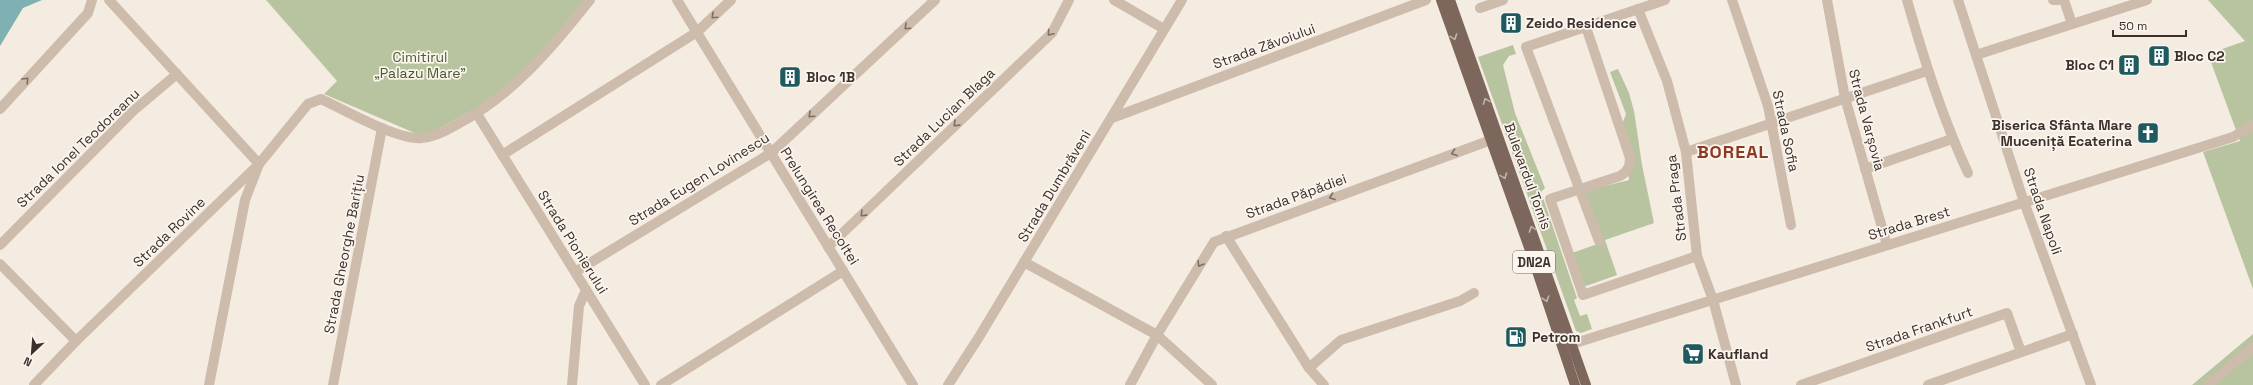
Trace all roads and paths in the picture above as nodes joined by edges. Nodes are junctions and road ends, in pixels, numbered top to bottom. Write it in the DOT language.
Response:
graph roads {
  1 [pos="92,0"];
  2 [pos="109,0"];
  3 [pos="590,0"];
  4 [pos="677,0"];
  5 [pos="731,0"];
  6 [pos="935,0"];
  7 [pos="1069,0"];
  8 [pos="1114,0"];
  9 [pos="1182,0"];
  10 [pos="1426,0"];
  11 [pos="1441,0"];
  12 [pos="1450,0"];
  13 [pos="1503,0"];
  14 [pos="1666,0"];
  15 [pos="1732,0"];
  16 [pos="1827,0"];
  17 [pos="1906,0"];
  18 [pos="1958,0"];
  19 [pos="2052,0"];
  20 [pos="2058,0"];
  21 [pos="2064,0"];
  22 [pos="2147,0"];
  23 [pos="1480,8"];
  24 [pos="1638,9"];
  25 [pos="2072,24"];
  26 [pos="1586,27"];
  27 [pos="1164,29"];
  28 [pos="697,32"];
  29 [pos="1976,55"];
  30 [pos="1927,71"];
  31 [pos="177,74"];
  32 [pos="1844,98"];
  33 [pos="0,109"];
  34 [pos="477,114"];
  35 [pos="1112,118"];
  36 [pos="1771,123"];
  37 [pos="2253,125"];
  38 [pos="382,128"];
  39 [pos="1952,139"];
  40 [pos="1491,140"];
  41 [pos="1686,152"];
  42 [pos="771,153"];
  43 [pos="502,155"];
  44 [pos="259,164"];
  45 [pos="1865,169"];
  46 [pos="1968,173"];
  47 [pos="1580,189"];
  48 [pos="2024,202"];
  49 [pos="1791,225"];
  50 [pos="1226,236"];
  51 [pos="1599,241"];
  52 [pos="0,245"];
  53 [pos="1887,245"];
  54 [pos="828,246"];
  55 [pos="1697,256"];
  56 [pos="1024,262"];
  57 [pos="0,264"];
  58 [pos="843,271"];
  59 [pos="575,272"];
  60 [pos="586,290"];
  61 [pos="1474,293"];
  62 [pos="1713,300"];
  63 [pos="2072,334"];
  64 [pos="1157,335"];
  65 [pos="76,341"];
  66 [pos="1572,344"];
  67 [pos="2253,347"];
  68 [pos="2021,352"];
  69 [pos="1309,368"];
  70 [pos="34,385"];
  71 [pos="209,385"];
  72 [pos="333,385"];
  73 [pos="572,385"];
  74 [pos="646,385"];
  75 [pos="661,385"];
  76 [pos="913,385"];
  77 [pos="948,385"];
  78 [pos="1130,385"];
  79 [pos="1212,385"];
  80 [pos="1324,385"];
  81 [pos="1575,385"];
  82 [pos="1586,385"];
  83 [pos="1736,385"];
  84 [pos="1801,385"];
  85 [pos="1928,385"];
  86 [pos="2091,385"];
  87 [pos="2208,385"];
  33 -- 1 [label="street, one-way"];
  2 -- 31 [label="street"];
  3 -- 34 [label="street"];
  4 -- 28 [label="street, Prelungirea Recoltei"];
  5 -- 28 [label="street, one-way"];
  6 -- 42 [label="street, Strada Eugen Lovinescu, one-way"];
  7 -- 54 [label="street, Strada Lucian Blaga, one-way"];
  8 -- 27 [label="street"];
  9 -- 27 [label="street, Strada Dumbrăveni"];
  10 -- 35 [label="street, Strada Zăvoiului"];
  11 -- 40 [label="main road, Bulevardul Tomis / DN2A, one-way"];
  66 -- 12 [label="main road, Bulevardul Tomis / DN2A, one-way"];
  13 -- 23 [label="street"];
  14 -- 24 [label="street"];
  15 -- 36 [label="street, Strada Sofia"];
  16 -- 32 [label="street, Strada Varșovia"];
  17 -- 30 [label="street"];
  18 -- 29 [label="street, Strada Napoli"];
  19 -- 20 [label="street"];
  21 -- 25 [label="street"];
  22 -- 25 [label="street"];
  24 -- 26 [label="street"];
  24 -- 41 [label="street, Strada Praga"];
  25 -- 29 [label="street"];
  26 -- 47 [label="street"];
  26 -- 47 [label="street"];
  27 -- 35 [label="street, Strada Dumbrăveni"];
  28 -- 42 [label="street, Prelungirea Recoltei"];
  28 -- 43 [label="street"];
  29 -- 48 [label="street, Strada Napoli"];
  30 -- 32 [label="street"];
  30 -- 39 [label="street"];
  31 -- 44 [label="street"];
  31 -- 52 [label="street, Strada Ionel Teodoreanu"];
  32 -- 36 [label="street"];
  32 -- 45 [label="street, Strada Varșovia"];
  34 -- 38 [label="street"];
  34 -- 43 [label="street, Strada Pionierului"];
  35 -- 56 [label="street, Strada Dumbrăveni"];
  36 -- 41 [label="street"];
  36 -- 49 [label="street, Strada Sofia"];
  37 -- 48 [label="street, Strada Brest"];
  38 -- 44 [label="street, Strada Rovine"];
  38 -- 72 [label="street, Strada Gheorghe Barițiu"];
  39 -- 45 [label="street"];
  39 -- 46 [label="street"];
  40 -- 50 [label="street, Strada Păpădiei, one-way"];
  40 -- 81 [label="main road, Bulevardul Tomis / DN2A, one-way"];
  41 -- 55 [label="street, Strada Praga"];
  42 -- 54 [label="street, Prelungirea Recoltei"];
  42 -- 59 [label="street, Strada Eugen Lovinescu"];
  43 -- 59 [label="street, Strada Pionierului"];
  44 -- 65 [label="street, Strada Rovine"];
  44 -- 71 [label="street"];
  45 -- 53 [label="street, Strada Varșovia"];
  47 -- 51 [label="street"];
  47 -- 55 [label="street"];
  48 -- 53 [label="street, Strada Brest"];
  48 -- 63 [label="street, Strada Napoli"];
  50 -- 64 [label="street, Strada Păpădiei, one-way"];
  50 -- 69 [label="street"];
  53 -- 62 [label="street, Strada Brest"];
  54 -- 58 [label="street, Prelungirea Recoltei"];
  55 -- 62 [label="street, Strada Praga"];
  56 -- 64 [label="street"];
  56 -- 77 [label="street, Strada Dumbrăveni"];
  57 -- 65 [label="street"];
  58 -- 75 [label="street"];
  58 -- 76 [label="street, Prelungirea Recoltei"];
  59 -- 60 [label="street, Strada Pionierului"];
  60 -- 73 [label="street"];
  60 -- 74 [label="street, Strada Pionierului"];
  61 -- 69 [label="street"];
  62 -- 66 [label="street, Strada Brest"];
  62 -- 83 [label="street, Strada Praga"];
  63 -- 68 [label="street"];
  63 -- 86 [label="street, Strada Napoli"];
  64 -- 78 [label="street, Strada Păpădiei"];
  64 -- 79 [label="street"];
  65 -- 70 [label="street, Strada Rovine"];
  66 -- 82 [label="main road, Bulevardul Tomis / DN2A"];
  67 -- 87 [label="street"];
  68 -- 84 [label="street, Strada Frankfurt"];
  68 -- 85 [label="street"];
  69 -- 80 [label="street"];
}
